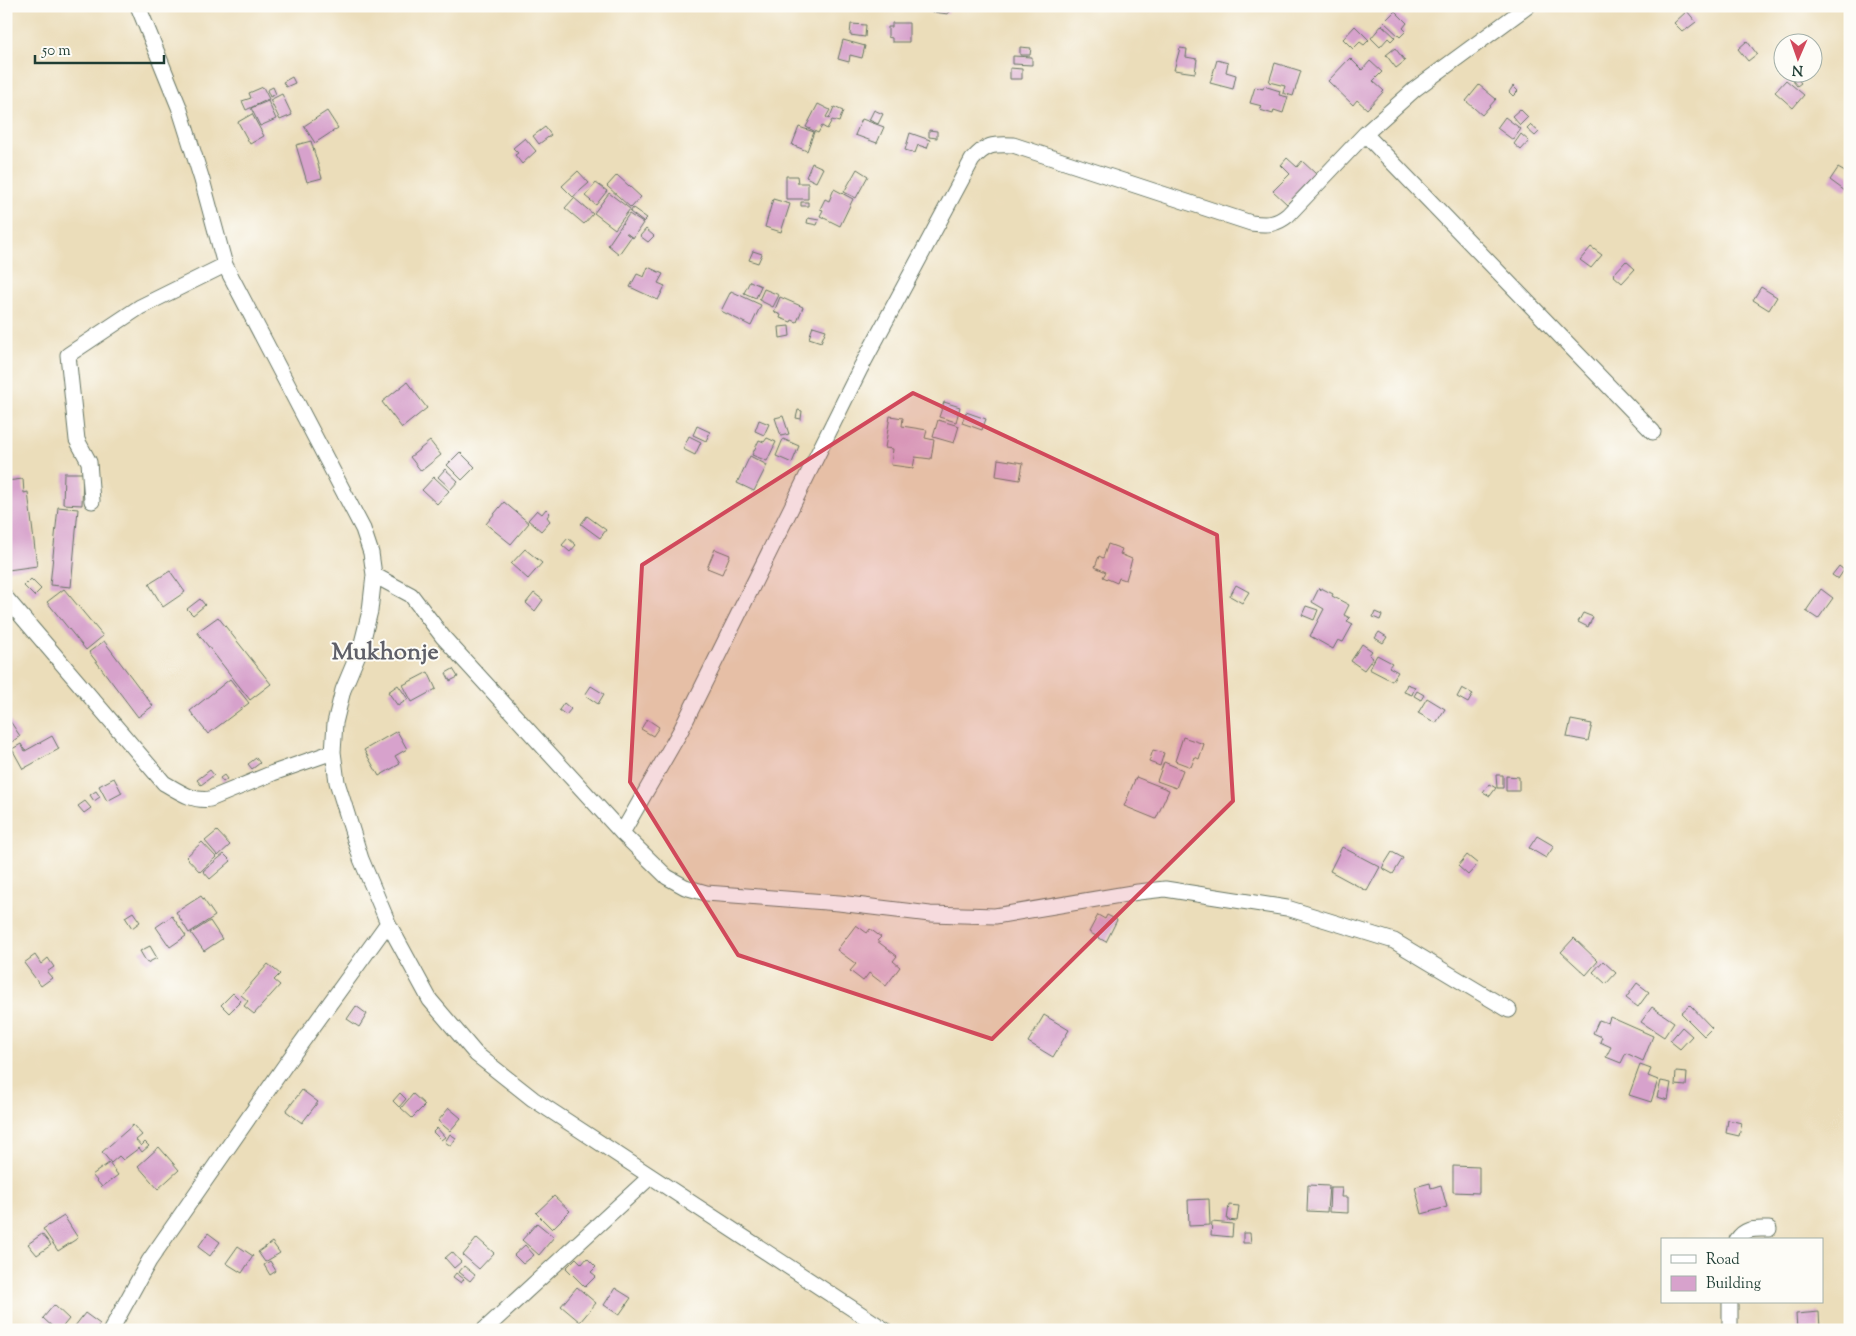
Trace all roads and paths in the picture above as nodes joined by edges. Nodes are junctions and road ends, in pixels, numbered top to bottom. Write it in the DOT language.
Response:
graph roads {
  1 [pos="138,6"];
  2 [pos="1528,6"];
  3 [pos="1365,134"];
  4 [pos="225,265"];
  5 [pos="1653,432"];
  6 [pos="92,501"];
  7 [pos="374,575"];
  8 [pos="6,598"];
  9 [pos="333,752"];
  10 [pos="622,833"];
  11 [pos="388,923"];
  12 [pos="1509,1010"];
  13 [pos="650,1177"];
  14 [pos="1769,1230"];
  15 [pos="1738,1238"];
  16 [pos="1730,1304"];
  17 [pos="111,1330"];
  18 [pos="484,1330"];
  19 [pos="885,1330"];
  20 [pos="1730,1330"];
  1 -- 4 [label="street"];
  2 -- 3 [label="street"];
  3 -- 5 [label="street"];
  3 -- 10 [label="street"];
  4 -- 6 [label="street"];
  4 -- 7 [label="street"];
  7 -- 9 [label="street"];
  7 -- 10 [label="street"];
  8 -- 9 [label="street"];
  9 -- 11 [label="street"];
  10 -- 12 [label="street"];
  11 -- 13 [label="street"];
  11 -- 17 [label="street"];
  13 -- 18 [label="street"];
  13 -- 19 [label="street"];
  14 -- 15 [label="street"];
  16 -- 20 [label="street"];
}
